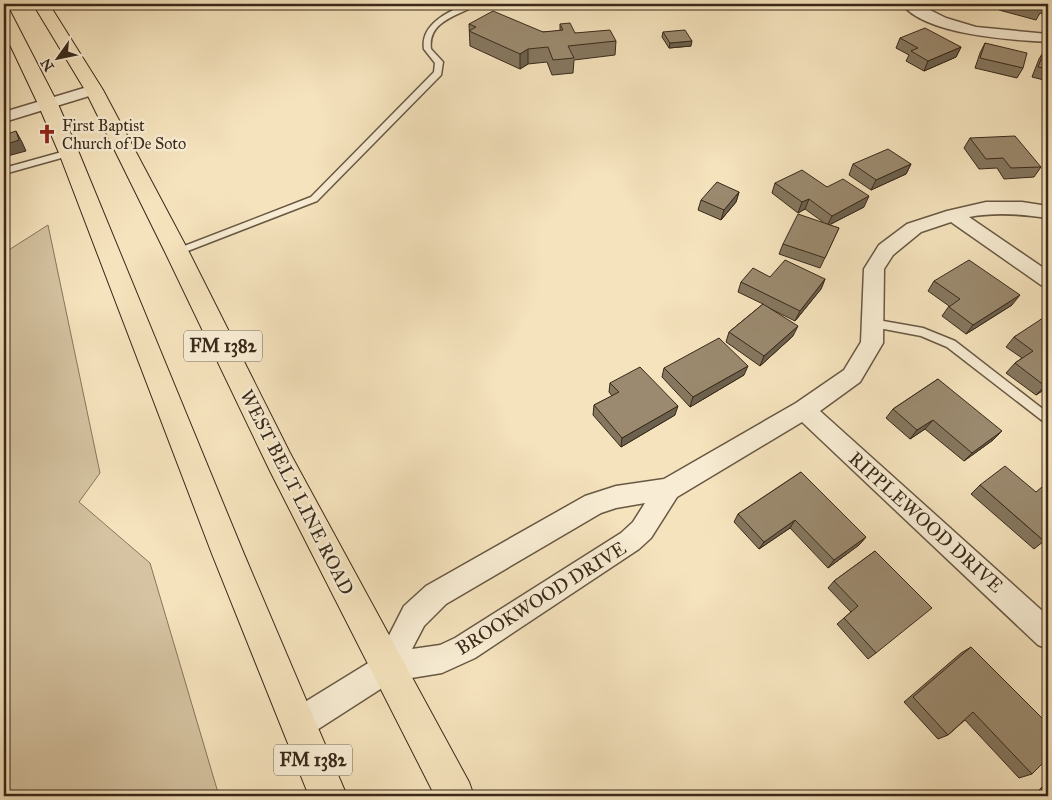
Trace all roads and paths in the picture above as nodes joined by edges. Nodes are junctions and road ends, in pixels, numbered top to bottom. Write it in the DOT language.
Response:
graph roads {
  1 [pos="41,4"];
  2 [pos="475,4"];
  3 [pos="909,4"];
  4 [pos="5,22"];
  5 [pos="1048,38"];
  6 [pos="94,90"];
  7 [pos="48,104"];
  8 [pos="4,117"];
  9 [pos="69,153"];
  10 [pos="4,171"];
  11 [pos="1048,212"];
  12 [pos="953,215"];
  13 [pos="177,252"];
  14 [pos="1048,280"];
  15 [pos="872,323"];
  16 [pos="804,410"];
  17 [pos="1048,419"];
  18 [pos="668,489"];
  19 [pos="1048,635"];
  20 [pos="388,667"];
  21 [pos="298,724"];
  22 [pos="328,796"];
  23 [pos="455,796"];
  1 -- 6 [label="main road, WEST BELT LINE ROAD / FM 1382"];
  2 -- 13 [label="lane"];
  3 -- 5 [label="street"];
  4 -- 7 [label="main road, FM 1382"];
  6 -- 7 [label="street"];
  6 -- 13 [label="main road, WEST BELT LINE ROAD / FM 1382"];
  7 -- 8 [label="street"];
  7 -- 9 [label="main road, FM 1382"];
  9 -- 10 [label="lane"];
  9 -- 21 [label="main road, FM 1382"];
  11 -- 12 [label="street, BROOKWOOD DRIVE"];
  12 -- 14 [label="street"];
  12 -- 15 [label="street, BROOKWOOD DRIVE"];
  13 -- 20 [label="main road, WEST BELT LINE ROAD / FM 1382"];
  15 -- 16 [label="street, BROOKWOOD DRIVE"];
  15 -- 17 [label="lane"];
  16 -- 18 [label="street, BROOKWOOD DRIVE"];
  16 -- 19 [label="street, RIPPLEWOOD DRIVE"];
  18 -- 20 [label="street, BROOKWOOD DRIVE"];
  18 -- 20 [label="street, BROOKWOOD DRIVE"];
  20 -- 21 [label="street, BROOKWOOD DRIVE"];
  20 -- 23 [label="main road, WEST BELT LINE ROAD / FM 1382"];
  21 -- 22 [label="main road, FM 1382"];
}
